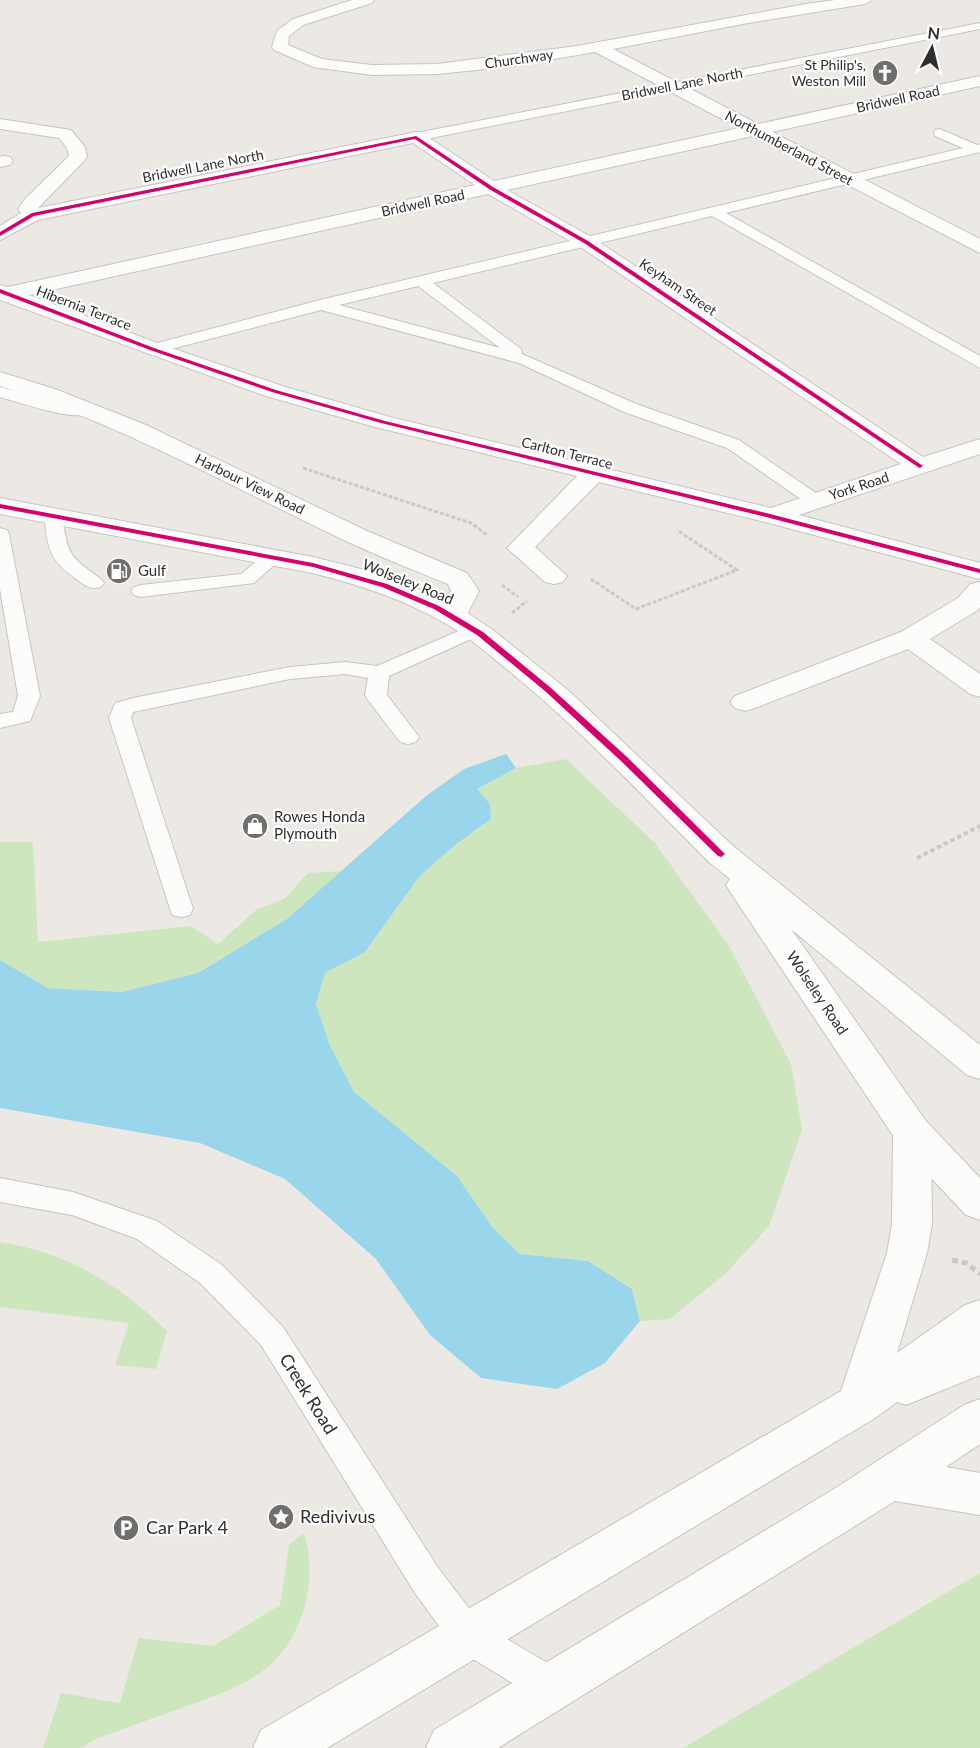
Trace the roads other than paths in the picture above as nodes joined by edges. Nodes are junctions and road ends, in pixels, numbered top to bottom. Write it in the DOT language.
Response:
graph roads {
  1 [pos="367,0"];
  2 [pos="865,0"];
  3 [pos="980,26"];
  4 [pos="599,48"];
  5 [pos="980,81"];
  6 [pos="671,87"];
  7 [pos="939,90"];
  8 [pos="970,103"];
  9 [pos="0,124"];
  10 [pos="754,130"];
  11 [pos="940,133"];
  12 [pos="416,137"];
  13 [pos="976,151"];
  14 [pos="850,180"];
  15 [pos="491,188"];
  16 [pos="715,212"];
  17 [pos="32,215"];
  18 [pos="0,234"];
  19 [pos="586,242"];
  20 [pos="980,247"];
  21 [pos="421,281"];
  22 [pos="2,293"];
  23 [pos="320,305"];
  24 [pos="152,349"];
  25 [pos="525,360"];
  26 [pos="980,363"];
  27 [pos="0,379"];
  28 [pos="0,392"];
  29 [pos="87,410"];
  30 [pos="980,446"];
  31 [pos="920,466"];
  32 [pos="593,474"];
  33 [pos="814,500"];
  34 [pos="3,513"];
  35 [pos="53,516"];
  36 [pos="772,516"];
  37 [pos="0,534"];
  38 [pos="272,558"];
  39 [pos="980,571"];
  40 [pos="554,576"];
  41 [pos="94,583"];
  42 [pos="980,590"];
  43 [pos="141,591"];
  44 [pos="470,627"];
  45 [pos="910,638"];
  46 [pos="379,673"];
  47 [pos="980,688"];
  48 [pos="745,702"];
  49 [pos="0,721"];
  50 [pos="408,737"];
  51 [pos="721,854"];
  52 [pos="181,909"];
  53 [pos="979,1063"];
  54 [pos="912,1132"];
  55 [pos="0,1190"];
  56 [pos="980,1204"];
  57 [pos="980,1318"];
  58 [pos="980,1353"];
  59 [pos="860,1404"];
  60 [pos="980,1419"];
  61 [pos="893,1479"];
  62 [pos="980,1494"];
  63 [pos="468,1636"];
  64 [pos="550,1685"];
  65 [pos="279,1748"];
  66 [pos="452,1748"];
  1 -- 4 [label="street, Churchway"];
  2 -- 4 [label="street, Churchway"];
  3 -- 6 [label="lane, Bridwell Lane North"];
  4 -- 6 [label="street, Northumberland Street"];
  5 -- 7 [label="street, Bridwell Road"];
  6 -- 10 [label="street, Northumberland Street"];
  6 -- 12 [label="lane, Bridwell Lane North"];
  7 -- 8 [label="street"];
  7 -- 10 [label="street, Bridwell Road"];
  9 -- 17 [label="street"];
  10 -- 14 [label="street, Northumberland Street"];
  10 -- 15 [label="street, Bridwell Road"];
  11 -- 13 [label="lane"];
  12 -- 15 [label="street, Keyham Street"];
  12 -- 17 [label="street, Bridwell Lane North"];
  13 -- 14 [label="lane"];
  14 -- 16 [label="lane"];
  14 -- 20 [label="street, Northumberland Street"];
  15 -- 19 [label="street, Keyham Street"];
  15 -- 22 [label="street, Bridwell Road"];
  16 -- 19 [label="lane"];
  16 -- 26 [label="lane"];
  17 -- 18 [label="street, Bridwell Lane North"];
  19 -- 21 [label="lane"];
  19 -- 31 [label="street, Keyham Street"];
  21 -- 23 [label="lane"];
  21 -- 25 [label="lane"];
  22 -- 24 [label="street, Hibernia Terrace"];
  23 -- 24 [label="lane"];
  23 -- 25 [label="lane"];
  24 -- 32 [label="street, Carlton Terrace"];
  25 -- 33 [label="lane"];
  27 -- 29 [label="street, Harbour View Road"];
  28 -- 29 [label="lane"];
  29 -- 44 [label="street, Harbour View Road"];
  30 -- 31 [label="street, York Road"];
  31 -- 33 [label="street, York Road"];
  32 -- 36 [label="street, Carlton Terrace"];
  32 -- 40 [label="street, Carlton Terrace"];
  33 -- 36 [label="street, York Road"];
  34 -- 35 [label="street, Wolseley Road"];
  35 -- 38 [label="street, Wolseley Road"];
  35 -- 41 [label="lane"];
  36 -- 39 [label="street, Carlton Terrace"];
  37 -- 49 [label="lane"];
  38 -- 43 [label="lane"];
  38 -- 44 [label="street, Wolseley Road"];
  42 -- 45 [label="street"];
  44 -- 46 [label="lane"];
  44 -- 51 [label="street, Wolseley Road"];
  45 -- 47 [label="street"];
  45 -- 48 [label="street"];
  46 -- 50 [label="lane"];
  46 -- 52 [label="lane"];
  51 -- 53 [label="street, Wolseley Road"];
  51 -- 54 [label="street, Wolseley Road"];
  54 -- 56 [label="street, Wolseley Road"];
  54 -- 59 [label="street"];
  55 -- 63 [label="lane, Creek Road"];
  57 -- 59 [label="street"];
  58 -- 59 [label="street"];
  59 -- 63 [label="street"];
  60 -- 61 [label="street"];
  61 -- 62 [label="street"];
  61 -- 64 [label="street"];
  63 -- 64 [label="lane, Creek Road"];
  63 -- 65 [label="street"];
  64 -- 66 [label="street"];
}
